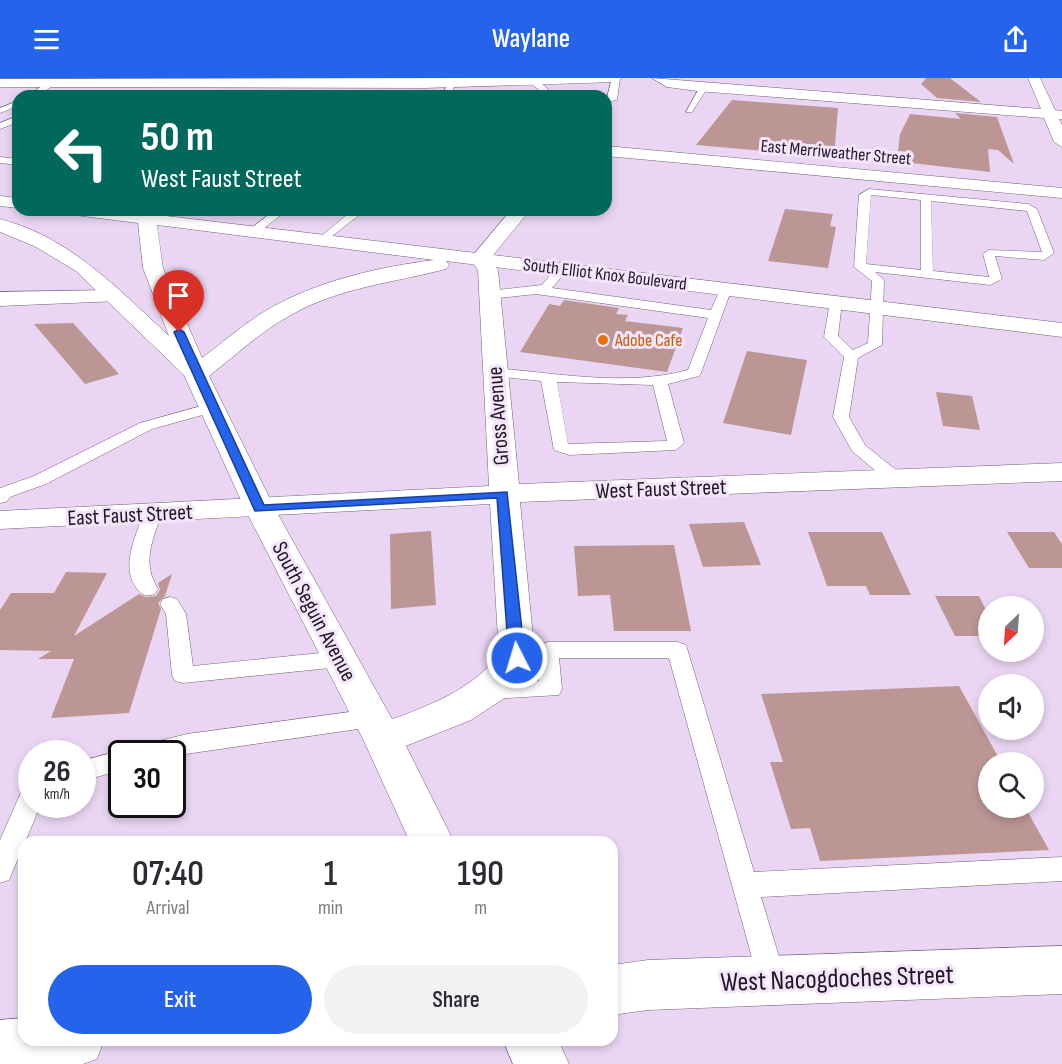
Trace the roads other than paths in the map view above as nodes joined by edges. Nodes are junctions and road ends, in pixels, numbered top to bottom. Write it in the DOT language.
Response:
graph roads {
  1 [pos="196,78"];
  2 [pos="616,78"];
  3 [pos="658,78"];
  4 [pos="1034,78"];
  5 [pos="313,81"];
  6 [pos="533,81"];
  7 [pos="0,83"];
  8 [pos="452,83"];
  9 [pos="53,84"];
  10 [pos="135,84"];
  11 [pos="178,84"];
  12 [pos="257,86"];
  13 [pos="704,87"];
  14 [pos="42,90"];
  15 [pos="208,90"];
  16 [pos="449,90"];
  17 [pos="544,90"];
  18 [pos="612,100"];
  19 [pos="689,110"];
  20 [pos="1055,115"];
  21 [pos="1062,142"];
  22 [pos="612,152"];
  23 [pos="1062,193"];
  24 [pos="926,197"];
  25 [pos="149,216"];
  26 [pos="161,216"];
  27 [pos="274,216"];
  28 [pos="354,216"];
  29 [pos="516,216"];
  30 [pos="2,229"];
  31 [pos="254,232"];
  32 [pos="323,240"];
  33 [pos="480,259"];
  34 [pos="861,267"];
  35 [pos="562,268"];
  36 [pos="927,274"];
  37 [pos="726,288"];
  38 [pos="536,290"];
  39 [pos="489,295"];
  40 [pos="111,296"];
  41 [pos="0,299"];
  42 [pos="837,302"];
  43 [pos="878,307"];
  44 [pos="716,315"];
  45 [pos="1062,330"];
  46 [pos="851,356"];
  47 [pos="494,372"];
  48 [pos="196,374"];
  49 [pos="548,376"];
  50 [pos="660,382"];
  51 [pos="212,408"];
  52 [pos="1062,472"];
  53 [pos="896,479"];
  54 [pos="503,494"];
  55 [pos="0,498"];
  56 [pos="260,509"];
  57 [pos="153,512"];
  58 [pos="0,520"];
  59 [pos="145,587"];
  60 [pos="173,609"];
  61 [pos="340,658"];
  62 [pos="490,691"];
  63 [pos="377,728"];
  64 [pos="186,743"];
  65 [pos="22,818"];
  66 [pos="429,836"];
  67 [pos="1062,869"];
  68 [pos="0,872"];
  69 [pos="744,885"];
  70 [pos="1062,970"];
  71 [pos="771,981"];
  72 [pos="618,989"];
  73 [pos="18,1045"];
  74 [pos="0,1046"];
  75 [pos="532,1046"];
  76 [pos="542,1064"];
  1 -- 10 [label="main road"];
  2 -- 6 [label="main road"];
  2 -- 18 [label="lane"];
  3 -- 13 [label="main road"];
  4 -- 20 [label="main road"];
  5 -- 8 [label="main road"];
  5 -- 12 [label="main road"];
  6 -- 8 [label="main road"];
  6 -- 17 [label="lane"];
  7 -- 9 [label="main road"];
  8 -- 16 [label="lane"];
  9 -- 10 [label="main road"];
  9 -- 14 [label="lane"];
  10 -- 11 [label="main road"];
  11 -- 12 [label="main road"];
  11 -- 15 [label="main road"];
  13 -- 19 [label="lane"];
  13 -- 20 [label="main road"];
  20 -- 21 [label="main road"];
  22 -- 23 [label="main road, East Merriweather Street"];
  24 -- 34 [label="lane"];
  24 -- 36 [label="lane"];
  24 -- 36 [label="lane"];
  25 -- 48 [label="main road, South Seguin Avenue"];
  26 -- 31 [label="main road, South Elliot Knox Boulevard"];
  27 -- 31 [label="lane"];
  28 -- 32 [label="lane"];
  29 -- 33 [label="main road"];
  30 -- 40 [label="main road"];
  31 -- 32 [label="main road, South Elliot Knox Boulevard"];
  32 -- 33 [label="main road, South Elliot Knox Boulevard"];
  33 -- 35 [label="main road, South Elliot Knox Boulevard"];
  33 -- 39 [label="main road, Gross Avenue"];
  33 -- 48 [label="main road"];
  34 -- 36 [label="lane"];
  34 -- 43 [label="lane"];
  35 -- 37 [label="main road, South Elliot Knox Boulevard"];
  35 -- 38 [label="lane"];
  37 -- 42 [label="main road, South Elliot Knox Boulevard"];
  37 -- 44 [label="lane"];
  38 -- 39 [label="lane"];
  38 -- 44 [label="lane"];
  39 -- 47 [label="main road, Gross Avenue"];
  40 -- 41 [label="main road"];
  40 -- 48 [label="main road"];
  42 -- 43 [label="main road, South Elliot Knox Boulevard"];
  42 -- 46 [label="lane"];
  43 -- 45 [label="main road, South Elliot Knox Boulevard"];
  43 -- 46 [label="lane"];
  44 -- 50 [label="lane"];
  46 -- 53 [label="lane"];
  47 -- 49 [label="lane"];
  47 -- 54 [label="main road, Gross Avenue"];
  48 -- 51 [label="main road, South Seguin Avenue"];
  49 -- 50 [label="lane"];
  49 -- 50 [label="lane"];
  51 -- 55 [label="lane"];
  51 -- 56 [label="main road, South Seguin Avenue"];
  52 -- 53 [label="main road, West Faust Street"];
  53 -- 54 [label="main road, West Faust Street"];
  54 -- 56 [label="main road, West Faust Street"];
  54 -- 62 [label="main road, Gross Avenue"];
  56 -- 57 [label="main road, East Faust Street"];
  56 -- 61 [label="main road, South Seguin Avenue"];
  57 -- 58 [label="main road, East Faust Street"];
  57 -- 59 [label="lane"];
  60 -- 61 [label="lane"];
  61 -- 63 [label="main road, South Seguin Avenue"];
  62 -- 63 [label="main road, Gross Avenue"];
  62 -- 69 [label="lane"];
  63 -- 64 [label="lane"];
  63 -- 66 [label="main road, South Seguin Avenue"];
  65 -- 68 [label="lane"];
  67 -- 69 [label="lane"];
  69 -- 71 [label="lane"];
  70 -- 71 [label="main road, West Nacogdoches Street"];
  71 -- 72 [label="main road, West Nacogdoches Street"];
  73 -- 74 [label="main road"];
  75 -- 76 [label="main road"];
}
